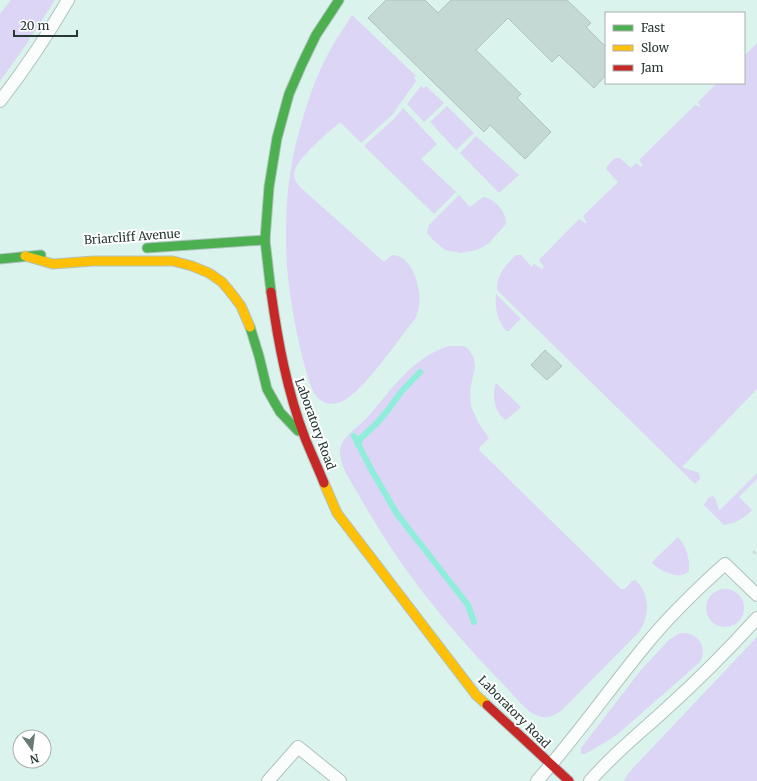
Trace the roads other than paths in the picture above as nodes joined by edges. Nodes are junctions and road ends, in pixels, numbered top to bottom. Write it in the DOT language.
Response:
graph roads {
  1 [pos="68,0"];
  2 [pos="339,0"];
  3 [pos="0,101"];
  4 [pos="265,240"];
  5 [pos="137,248"];
  6 [pos="49,254"];
  7 [pos="25,256"];
  8 [pos="0,259"];
  9 [pos="305,438"];
  10 [pos="757,596"];
  11 [pos="757,618"];
  12 [pos="551,765"];
  13 [pos="268,781"];
  14 [pos="340,781"];
  15 [pos="537,781"];
  16 [pos="569,781"];
  17 [pos="590,781"];
  1 -- 3 [label="lane"];
  2 -- 4 [label="street, Laboratory Road"];
  4 -- 5 [label="street, Briarcliff Avenue"];
  4 -- 9 [label="street, Laboratory Road"];
  6 -- 7 [label="street"];
  7 -- 8 [label="street"];
  7 -- 9 [label="street"];
  9 -- 12 [label="street, Laboratory Road"];
  10 -- 12 [label="lane"];
  11 -- 17 [label="lane"];
  12 -- 15 [label="lane"];
  12 -- 16 [label="street, Laboratory Road"];
  13 -- 14 [label="lane"];
}
